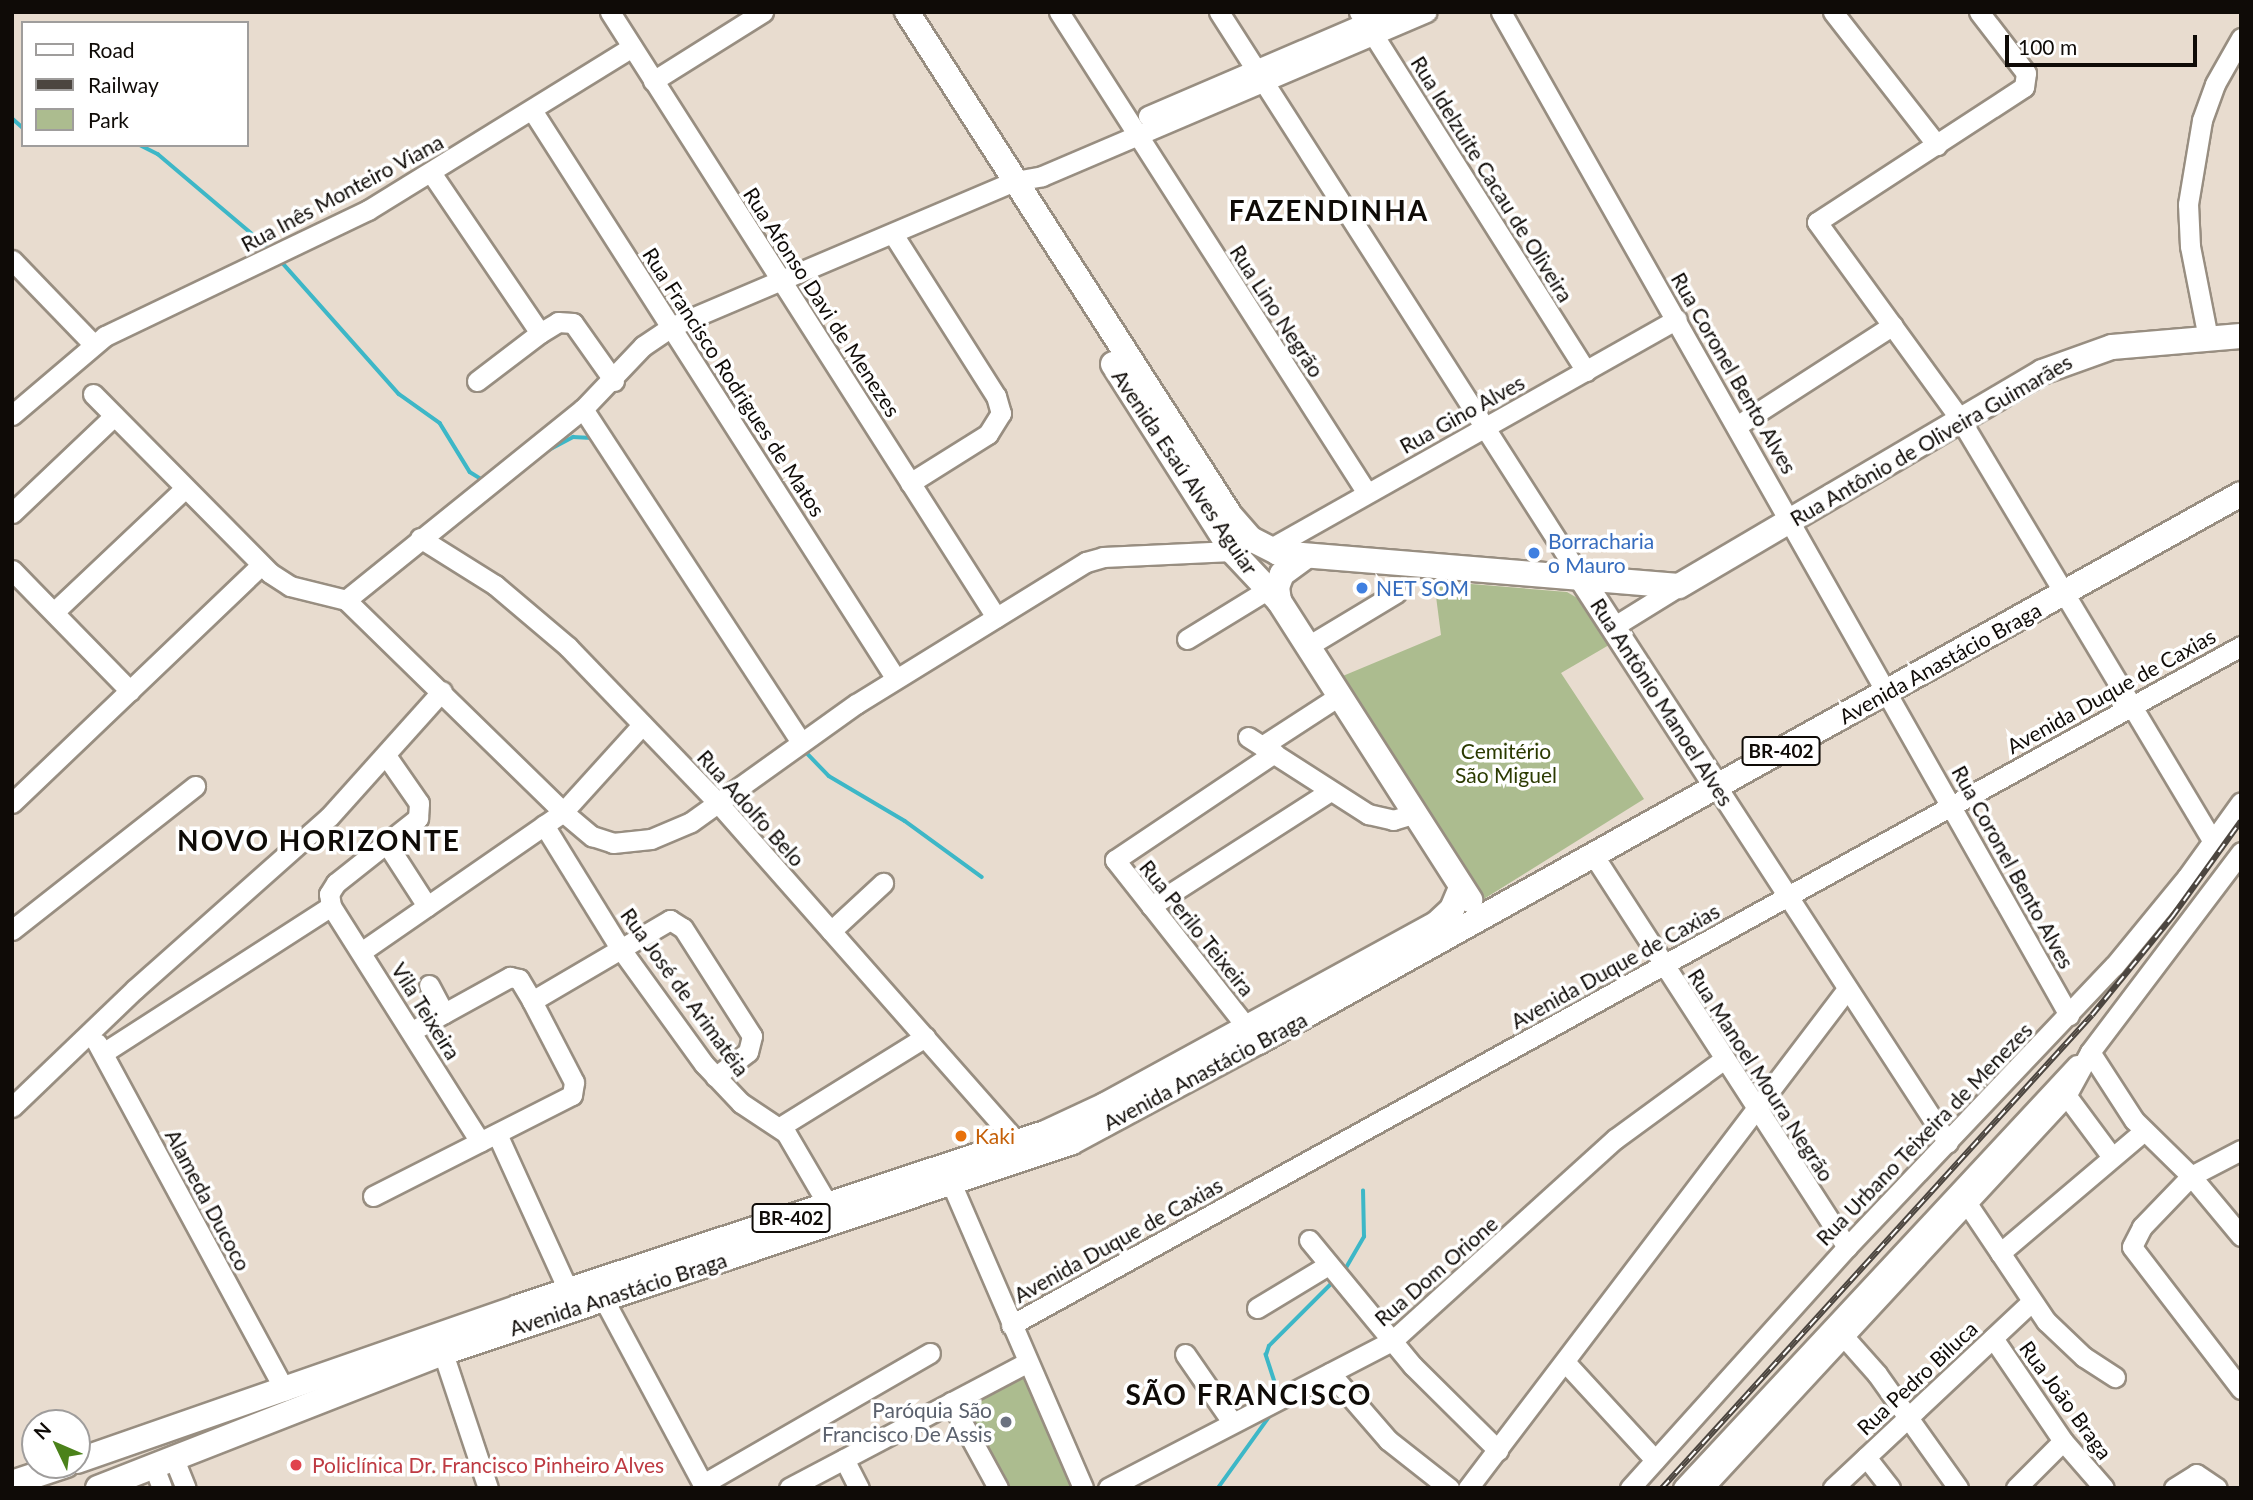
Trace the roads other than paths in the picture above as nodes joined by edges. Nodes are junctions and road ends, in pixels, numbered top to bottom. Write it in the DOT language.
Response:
graph roads {
  1 [pos="610,12"];
  2 [pos="888,12"];
  3 [pos="907,12"];
  4 [pos="1059,12"];
  5 [pos="1220,12"];
  6 [pos="1391,12"];
  7 [pos="1426,12"];
  8 [pos="1501,12"];
  9 [pos="1833,12"];
  10 [pos="1979,12"];
  11 [pos="755,14"];
  12 [pos="1366,23"];
  13 [pos="2241,38"];
  14 [pos="632,47"];
  15 [pos="1260,76"];
  16 [pos="653,81"];
  17 [pos="532,110"];
  18 [pos="1134,130"];
  19 [pos="1937,145"];
  20 [pos="432,174"];
  21 [pos="1008,184"];
  22 [pos="892,233"];
  23 [pos="16,270"];
  24 [pos="781,281"];
  25 [pos="1677,319"];
  26 [pos="1893,325"];
  27 [pos="673,326"];
  28 [pos="540,333"];
  29 [pos="2241,336"];
  30 [pos="2208,338"];
  31 [pos="93,344"];
  32 [pos="1123,364"];
  33 [pos="1586,371"];
  34 [pos="477,381"];
  35 [pos="614,381"];
  36 [pos="93,394"];
  37 [pos="583,409"];
  38 [pos="12,415"];
  39 [pos="114,416"];
  40 [pos="1960,419"];
  41 [pos="1738,425"];
  42 [pos="1484,428"];
  43 [pos="910,483"];
  44 [pos="185,488"];
  45 [pos="1367,493"];
  46 [pos="2241,494"];
  47 [pos="12,513"];
  48 [pos="1792,519"];
  49 [pos="420,538"];
  50 [pos="1269,549"];
  51 [pos="1232,551"];
  52 [pos="1304,558"];
  53 [pos="261,565"];
  54 [pos="12,570"];
  55 [pos="1583,581"];
  56 [pos="1679,586"];
  57 [pos="1396,593"];
  58 [pos="2064,593"];
  59 [pos="1273,596"];
  60 [pos="346,600"];
  61 [pos="54,612"];
  62 [pos="996,617"];
  63 [pos="1613,627"];
  64 [pos="1186,639"];
  65 [pos="1308,646"];
  66 [pos="2241,646"];
  67 [pos="896,679"];
  68 [pos="130,691"];
  69 [pos="442,691"];
  70 [pos="1889,692"];
  71 [pos="1339,696"];
  72 [pos="2132,706"];
  73 [pos="642,724"];
  74 [pos="800,741"];
  75 [pos="1262,745"];
  76 [pos="387,757"];
  77 [pos="195,786"];
  78 [pos="1717,787"];
  79 [pos="1330,791"];
  80 [pos="2241,802"];
  81 [pos="12,803"];
  82 [pos="719,804"];
  83 [pos="1952,804"];
  84 [pos="563,812"];
  85 [pos="1413,814"];
  86 [pos="544,825"];
  87 [pos="2213,842"];
  88 [pos="387,844"];
  89 [pos="2241,852"];
  90 [pos="1594,856"];
  91 [pos="883,883"];
  92 [pos="1460,890"];
  93 [pos="1788,897"];
  94 [pos="331,906"];
  95 [pos="427,906"];
  96 [pos="1152,906"];
  97 [pos="1498,910"];
  98 [pos="12,930"];
  99 [pos="831,931"];
  100 [pos="620,948"];
  101 [pos="361,952"];
  102 [pos="1662,966"];
  103 [pos="429,985"];
  104 [pos="1847,989"];
  105 [pos="532,1001"];
  106 [pos="444,1013"];
  107 [pos="2069,1015"];
  108 [pos="412,1031"];
  109 [pos="90,1032"];
  110 [pos="1253,1035"];
  111 [pos="925,1037"];
  112 [pos="2090,1052"];
  113 [pos="103,1053"];
  114 [pos="1723,1060"];
  115 [pos="715,1077"];
  116 [pos="2062,1090"];
  117 [pos="1129,1102"];
  118 [pos="12,1107"];
  119 [pos="1755,1109"];
  120 [pos="780,1127"];
  121 [pos="2144,1130"];
  122 [pos="489,1138"];
  123 [pos="1018,1143"];
  124 [pos="1948,1143"];
  125 [pos="2241,1150"];
  126 [pos="2112,1157"];
  127 [pos="2191,1176"];
  128 [pos="952,1185"];
  129 [pos="373,1196"];
  130 [pos="1964,1198"];
  131 [pos="828,1205"];
  132 [pos="2241,1236"];
  133 [pos="1308,1240"];
  134 [pos="1847,1247"];
  135 [pos="2000,1253"];
  136 [pos="1328,1265"];
  137 [pos="568,1290"];
  138 [pos="603,1298"];
  139 [pos="2031,1302"];
  140 [pos="1257,1308"];
  141 [pos="1011,1325"];
  142 [pos="1840,1332"];
  143 [pos="1993,1338"];
  144 [pos="1392,1342"];
  145 [pos="443,1353"];
  146 [pos="930,1353"];
  147 [pos="1185,1354"];
  148 [pos="1026,1363"];
  149 [pos="1565,1363"];
  150 [pos="1330,1373"];
  151 [pos="2115,1377"];
  152 [pos="2241,1389"];
  153 [pos="285,1390"];
  154 [pos="951,1402"];
  155 [pos="1907,1419"];
  156 [pos="1232,1422"];
  157 [pos="2063,1441"];
  158 [pos="1498,1450"];
  159 [pos="91,1456"];
  160 [pos="1866,1457"];
  161 [pos="844,1459"];
  162 [pos="1655,1460"];
  163 [pos="163,1471"];
  164 [pos="1709,1481"];
  165 [pos="704,1486"];
  166 [pos="98,1488"];
  167 [pos="186,1488"];
  168 [pos="488,1488"];
  169 [pos="789,1488"];
  170 [pos="859,1488"];
  171 [pos="998,1488"];
  172 [pos="1083,1488"];
  173 [pos="1108,1488"];
  174 [pos="1449,1488"];
  175 [pos="1468,1488"];
  176 [pos="1630,1488"];
  177 [pos="1683,1488"];
  178 [pos="1833,1488"];
  179 [pos="1890,1488"];
  180 [pos="1958,1488"];
  181 [pos="2016,1488"];
  182 [pos="2104,1488"];
  183 [pos="2174,1488"];
  184 [pos="2217,1488"];
  1 -- 14 [label="street, Rua Afonso Davi de Menezes"];
  2 -- 21 [label="main road, Avenida Esaú Alves Aguiar"];
  3 -- 21 [label="main road, Avenida Esaú Alves Aguiar"];
  4 -- 18 [label="street, Rua Lino Negrão"];
  5 -- 15 [label="street, Rua Antônio Manoel Alves"];
  6 -- 12 [label="street"];
  7 -- 12 [label="street"];
  8 -- 25 [label="street, Rua Coronel Bento Alves"];
  9 -- 19 [label="street"];
  10 -- 19 [label="street"];
  11 -- 16 [label="street"];
  12 -- 15 [label="street"];
  12 -- 33 [label="street, Rua Idelzuite Cacau de Oliveira"];
  13 -- 30 [label="street"];
  14 -- 16 [label="street, Rua Afonso Davi de Menezes"];
  14 -- 17 [label="street, Rua Inês Monteiro Viana"];
  15 -- 18 [label="street"];
  15 -- 42 [label="street, Rua Antônio Manoel Alves"];
  16 -- 24 [label="street, Rua Afonso Davi de Menezes"];
  17 -- 20 [label="street, Rua Inês Monteiro Viana"];
  17 -- 27 [label="street, Rua Francisco Rodrigues de Matos"];
  18 -- 21 [label="street"];
  18 -- 45 [label="street, Rua Lino Negrão"];
  19 -- 26 [label="street"];
  20 -- 28 [label="street"];
  20 -- 31 [label="street, Rua Inês Monteiro Viana"];
  21 -- 22 [label="street"];
  21 -- 32 [label="main road, Avenida Esaú Alves Aguiar"];
  22 -- 24 [label="street"];
  22 -- 43 [label="street"];
  23 -- 31 [label="street"];
  24 -- 27 [label="street"];
  24 -- 43 [label="street, Rua Afonso Davi de Menezes"];
  25 -- 33 [label="street, Rua Gino Alves"];
  25 -- 41 [label="street, Rua Coronel Bento Alves"];
  26 -- 40 [label="street"];
  26 -- 41 [label="street"];
  27 -- 35 [label="street"];
  27 -- 67 [label="street, Rua Francisco Rodrigues de Matos"];
  28 -- 34 [label="street"];
  28 -- 35 [label="street"];
  29 -- 30 [label="main road, Rua Antônio de Oliveira Guimarães"];
  30 -- 40 [label="main road, Rua Antônio de Oliveira Guimarães"];
  31 -- 38 [label="street, Rua Inês Monteiro Viana"];
  32 -- 50 [label="main road, Avenida Esaú Alves Aguiar"];
  32 -- 51 [label="main road, Avenida Esaú Alves Aguiar"];
  33 -- 42 [label="street, Rua Gino Alves"];
  35 -- 37 [label="street"];
  36 -- 39 [label="street"];
  37 -- 49 [label="street"];
  37 -- 74 [label="street"];
  39 -- 44 [label="street"];
  39 -- 47 [label="street"];
  40 -- 48 [label="main road, Rua Antônio de Oliveira Guimarães"];
  40 -- 58 [label="street"];
  41 -- 48 [label="street, Rua Coronel Bento Alves"];
  42 -- 45 [label="street, Rua Gino Alves"];
  42 -- 55 [label="street, Rua Antônio Manoel Alves"];
  43 -- 62 [label="street, Rua Afonso Davi de Menezes"];
  44 -- 53 [label="street"];
  44 -- 61 [label="street"];
  45 -- 50 [label="street, Rua Gino Alves"];
  46 -- 58 [label="main road, Avenida Anastácio Braga / BR-402"];
  48 -- 56 [label="main road, Rua Antônio de Oliveira Guimarães"];
  48 -- 70 [label="street, Rua Coronel Bento Alves"];
  49 -- 60 [label="street"];
  49 -- 73 [label="street, Rua Adolfo Belo"];
  50 -- 51 [label="main road"];
  50 -- 52 [label="main road, Avenida Esaú Alves Aguiar"];
  51 -- 59 [label="main road, Avenida Esaú Alves Aguiar"];
  51 -- 62 [label="street"];
  52 -- 55 [label="main road"];
  52 -- 59 [label="main road"];
  53 -- 60 [label="street"];
  53 -- 68 [label="street"];
  54 -- 61 [label="street"];
  55 -- 56 [label="main road"];
  55 -- 63 [label="main road, Rua Antônio Manoel Alves"];
  56 -- 63 [label="street, Rua Antônio de Oliveira Guimarães"];
  57 -- 65 [label="street"];
  58 -- 70 [label="main road, Avenida Anastácio Braga / BR-402"];
  58 -- 72 [label="street"];
  59 -- 64 [label="street"];
  59 -- 65 [label="main road, Avenida Esaú Alves Aguiar"];
  60 -- 69 [label="street"];
  61 -- 68 [label="street"];
  62 -- 67 [label="street"];
  63 -- 78 [label="main road, Rua Antônio Manoel Alves"];
  65 -- 71 [label="main road, Avenida Esaú Alves Aguiar"];
  66 -- 72 [label="street, Avenida Duque de Caxias"];
  67 -- 74 [label="street"];
  68 -- 81 [label="street"];
  69 -- 76 [label="street"];
  69 -- 84 [label="street"];
  70 -- 78 [label="main road, Avenida Anastácio Braga / BR-402"];
  70 -- 83 [label="street, Rua Coronel Bento Alves"];
  71 -- 75 [label="street"];
  71 -- 85 [label="main road, Avenida Esaú Alves Aguiar"];
  72 -- 83 [label="street, Avenida Duque de Caxias"];
  72 -- 87 [label="street"];
  73 -- 82 [label="street, Rua Adolfo Belo"];
  73 -- 84 [label="street"];
  74 -- 82 [label="street"];
  75 -- 79 [label="street"];
  75 -- 96 [label="street, Rua Perilo Teixeira"];
  76 -- 88 [label="street"];
  76 -- 109 [label="street"];
  77 -- 98 [label="street"];
  78 -- 90 [label="main road, Avenida Anastácio Braga / BR-402"];
  78 -- 93 [label="street, Rua Antônio Manoel Alves"];
  79 -- 85 [label="street"];
  79 -- 96 [label="street"];
  80 -- 87 [label="street, Rua Urbano Teixeira de Menezes"];
  82 -- 84 [label="street"];
  82 -- 99 [label="street, Rua Adolfo Belo"];
  83 -- 93 [label="street, Avenida Duque de Caxias"];
  83 -- 107 [label="street, Rua Coronel Bento Alves"];
  84 -- 86 [label="street"];
  85 -- 92 [label="main road, Avenida Esaú Alves Aguiar"];
  86 -- 95 [label="street"];
  86 -- 100 [label="street, Rua José de Arimatéia"];
  87 -- 107 [label="street, Rua Urbano Teixeira de Menezes"];
  88 -- 94 [label="street"];
  88 -- 95 [label="street"];
  89 -- 112 [label="street"];
  90 -- 97 [label="main road, Avenida Anastácio Braga / BR-402"];
  90 -- 102 [label="street, Rua Manoel Moura Negrão"];
  91 -- 99 [label="street"];
  92 -- 97 [label="main road, Avenida Esaú Alves Aguiar"];
  92 -- 110 [label="main road, Avenida Anastácio Braga / BR-402"];
  93 -- 102 [label="street, Avenida Duque de Caxias"];
  93 -- 104 [label="street, Rua Antônio Manoel Alves"];
  94 -- 101 [label="street, Vila Teixeira"];
  94 -- 113 [label="street"];
  95 -- 101 [label="street"];
  96 -- 110 [label="street, Rua Perilo Teixeira"];
  97 -- 110 [label="main road, Avenida Anastácio Braga / BR-402"];
  99 -- 111 [label="street, Rua Adolfo Belo"];
  100 -- 105 [label="street"];
  100 -- 115 [label="street, Rua José de Arimatéia"];
  100 -- 115 [label="street"];
  101 -- 108 [label="street, Vila Teixeira"];
  102 -- 114 [label="street, Rua Manoel Moura Negrão"];
  102 -- 141 [label="street, Avenida Duque de Caxias"];
  103 -- 106 [label="street"];
  104 -- 119 [label="street"];
  104 -- 124 [label="street, Rua Antônio Manoel Alves"];
  105 -- 106 [label="street"];
  105 -- 122 [label="street"];
  106 -- 108 [label="street"];
  107 -- 124 [label="street, Rua Urbano Teixeira de Menezes"];
  108 -- 122 [label="street, Vila Teixeira"];
  109 -- 113 [label="street, Alameda Ducoco"];
  109 -- 118 [label="street"];
  110 -- 117 [label="main road, Avenida Anastácio Braga / BR-402"];
  111 -- 120 [label="street"];
  111 -- 123 [label="street, Rua Adolfo Belo"];
  112 -- 116 [label="street"];
  112 -- 121 [label="street"];
  113 -- 153 [label="street, Alameda Ducoco"];
  114 -- 119 [label="street, Rua Manoel Moura Negrão"];
  114 -- 144 [label="street, Rua Dom Orione"];
  115 -- 120 [label="street, Rua José de Arimatéia"];
  116 -- 126 [label="street"];
  116 -- 130 [label="street"];
  117 -- 123 [label="main road, Avenida Anastácio Braga / BR-402"];
  117 -- 128 [label="main road, Avenida Anastácio Braga / BR-402"];
  119 -- 134 [label="street, Rua Manoel Moura Negrão"];
  119 -- 149 [label="street"];
  120 -- 131 [label="street, Rua José de Arimatéia"];
  121 -- 126 [label="street"];
  121 -- 127 [label="street"];
  122 -- 129 [label="street"];
  122 -- 137 [label="street, Vila Teixeira"];
  123 -- 131 [label="main road, Avenida Anastácio Braga / BR-402"];
  124 -- 134 [label="street, Rua Urbano Teixeira de Menezes"];
  125 -- 127 [label="street"];
  126 -- 135 [label="street"];
  127 -- 132 [label="street"];
  127 -- 152 [label="street"];
  128 -- 138 [label="main road, Avenida Anastácio Braga / BR-402"];
  128 -- 141 [label="street"];
  130 -- 135 [label="street"];
  130 -- 142 [label="street"];
  131 -- 137 [label="main road, Avenida Anastácio Braga / BR-402"];
  133 -- 136 [label="street"];
  134 -- 162 [label="street, Rua Urbano Teixeira de Menezes"];
  135 -- 139 [label="street"];
  136 -- 140 [label="street"];
  136 -- 144 [label="street"];
  137 -- 153 [label="main road, Avenida Anastácio Braga / BR-402"];
  138 -- 145 [label="main road, Avenida Anastácio Braga / BR-402"];
  138 -- 165 [label="street"];
  139 -- 143 [label="street, Rua Pedro Biluca"];
  139 -- 151 [label="street"];
  141 -- 148 [label="street"];
  142 -- 155 [label="street"];
  142 -- 164 [label="street"];
  143 -- 155 [label="street, Rua Pedro Biluca"];
  143 -- 157 [label="street, Rua João Braga"];
  144 -- 150 [label="street, Rua Dom Orione"];
  144 -- 158 [label="street"];
  145 -- 163 [label="main road, Avenida Anastácio Braga / BR-402"];
  145 -- 168 [label="street"];
  146 -- 165 [label="street"];
  147 -- 156 [label="street"];
  148 -- 154 [label="street"];
  148 -- 172 [label="street"];
  149 -- 158 [label="street"];
  149 -- 162 [label="street"];
  150 -- 156 [label="street, Rua Dom Orione"];
  150 -- 174 [label="street"];
  153 -- 159 [label="main road, Avenida Anastácio Braga / BR-402"];
  154 -- 161 [label="street"];
  154 -- 171 [label="street"];
  155 -- 160 [label="street, Rua Pedro Biluca"];
  155 -- 180 [label="street"];
  156 -- 173 [label="street, Rua Dom Orione"];
  157 -- 181 [label="street"];
  157 -- 182 [label="street, Rua João Braga"];
  158 -- 175 [label="street"];
  160 -- 178 [label="street, Rua Pedro Biluca"];
  160 -- 179 [label="street"];
  161 -- 169 [label="street"];
  161 -- 170 [label="street"];
  162 -- 176 [label="street, Rua Urbano Teixeira de Menezes"];
  163 -- 166 [label="main road, Avenida Anastácio Braga / BR-402"];
  163 -- 167 [label="street"];
  164 -- 177 [label="street"];
  183 -- 184 [label="street"];
}
